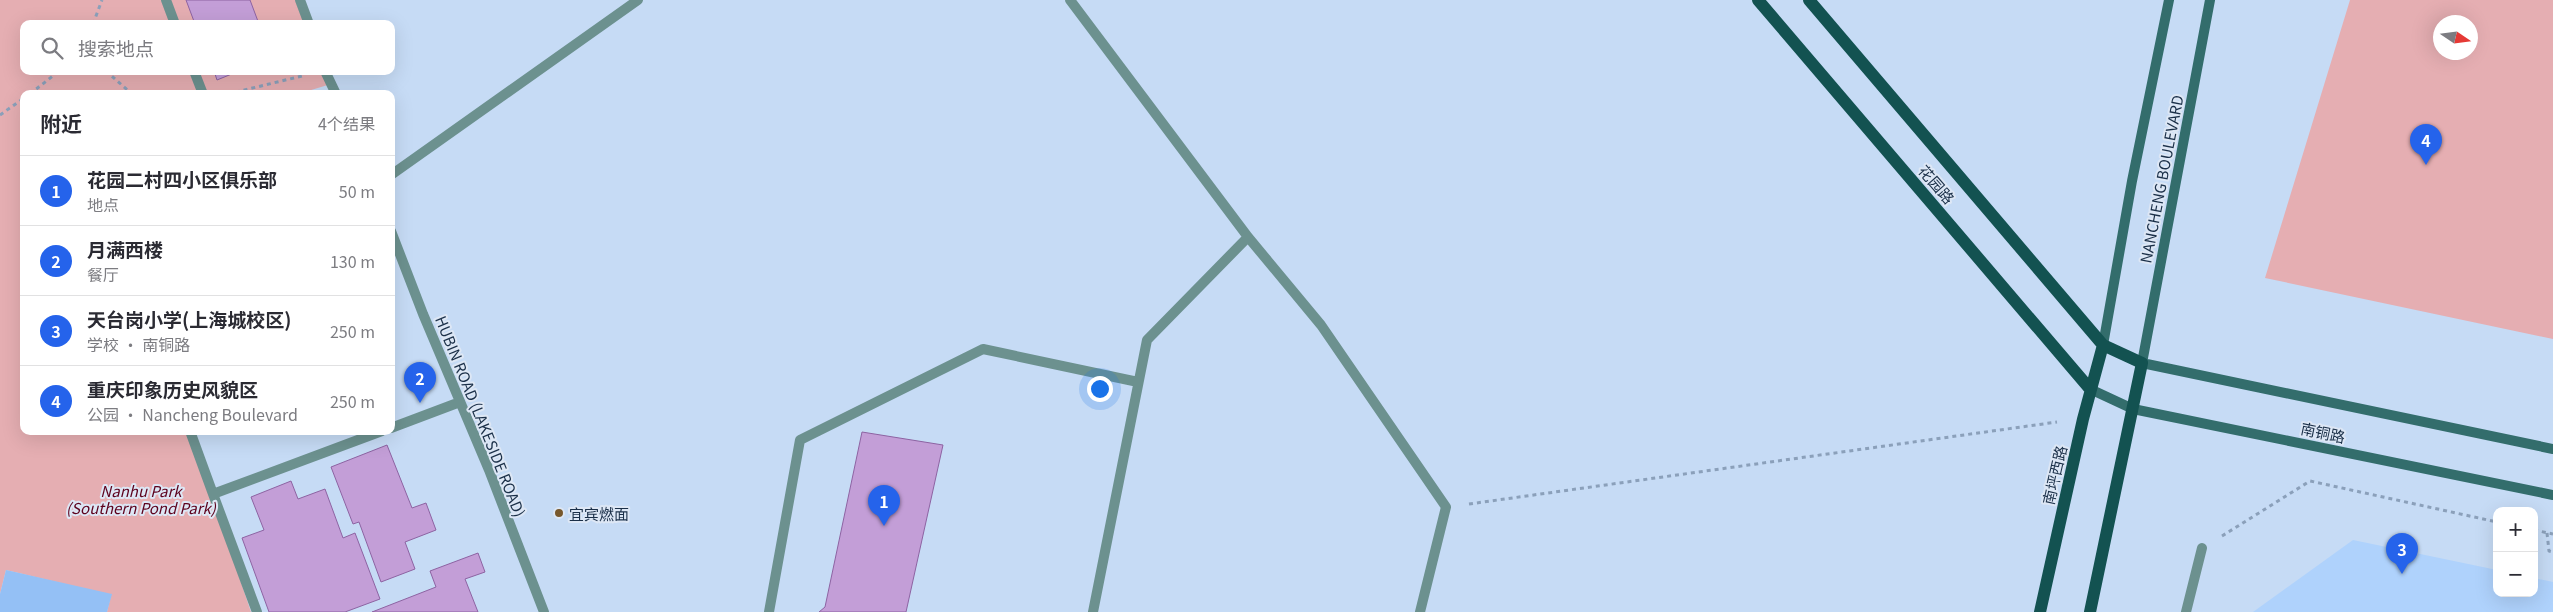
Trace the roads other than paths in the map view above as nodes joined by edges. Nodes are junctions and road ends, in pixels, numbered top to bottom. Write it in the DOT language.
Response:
graph roads {
  1 [pos="166,0"];
  2 [pos="300,0"];
  3 [pos="638,0"];
  4 [pos="1070,0"];
  5 [pos="1758,0"];
  6 [pos="1809,0"];
  7 [pos="2169,0"];
  8 [pos="2210,0"];
  9 [pos="174,20"];
  10 [pos="307,20"];
  11 [pos="196,75"];
  12 [pos="327,75"];
  13 [pos="201,90"];
  14 [pos="334,90"];
  15 [pos="395,172"];
  16 [pos="1248,237"];
  17 [pos="395,241"];
  18 [pos="2103,345"];
  19 [pos="2142,363"];
  20 [pos="1138,382"];
  21 [pos="2090,389"];
  22 [pos="460,402"];
  23 [pos="2133,408"];
  24 [pos="395,426"];
  25 [pos="191,435"];
  26 [pos="371,435"];
  27 [pos="2553,449"];
  28 [pos="213,494"];
  29 [pos="2553,495"];
  30 [pos="2202,548"];
  31 [pos="257,612"];
  32 [pos="544,612"];
  33 [pos="769,612"];
  34 [pos="1093,612"];
  35 [pos="1420,612"];
  36 [pos="2040,612"];
  37 [pos="2090,612"];
  38 [pos="2186,612"];
  1 -- 9 [label="street"];
  2 -- 10 [label="street"];
  3 -- 15 [label="street"];
  4 -- 16 [label="street"];
  5 -- 21 [label="main road, 花园路"];
  6 -- 18 [label="main road, 花园路"];
  7 -- 18 [label="main road, NANCHENG BOULEVARD"];
  8 -- 19 [label="main road, NANCHENG BOULEVARD"];
  11 -- 13 [label="street"];
  12 -- 14 [label="street"];
  16 -- 20 [label="street"];
  16 -- 35 [label="street"];
  17 -- 22 [label="street, HUBIN ROAD (LAKESIDE ROAD)"];
  18 -- 19 [label="main road, 花园路"];
  18 -- 21 [label="main road, 南坪西路"];
  19 -- 23 [label="main road"];
  19 -- 27 [label="main road, 南铜路"];
  20 -- 33 [label="street"];
  20 -- 34 [label="street"];
  21 -- 23 [label="main road, 南铜路"];
  21 -- 36 [label="main road, 南坪西路"];
  22 -- 24 [label="street"];
  22 -- 32 [label="street, HUBIN ROAD (LAKESIDE ROAD)"];
  23 -- 29 [label="main road, 南铜路"];
  23 -- 37 [label="main road"];
  25 -- 28 [label="street"];
  26 -- 28 [label="street"];
  28 -- 31 [label="street"];
  30 -- 38 [label="street"];
}
